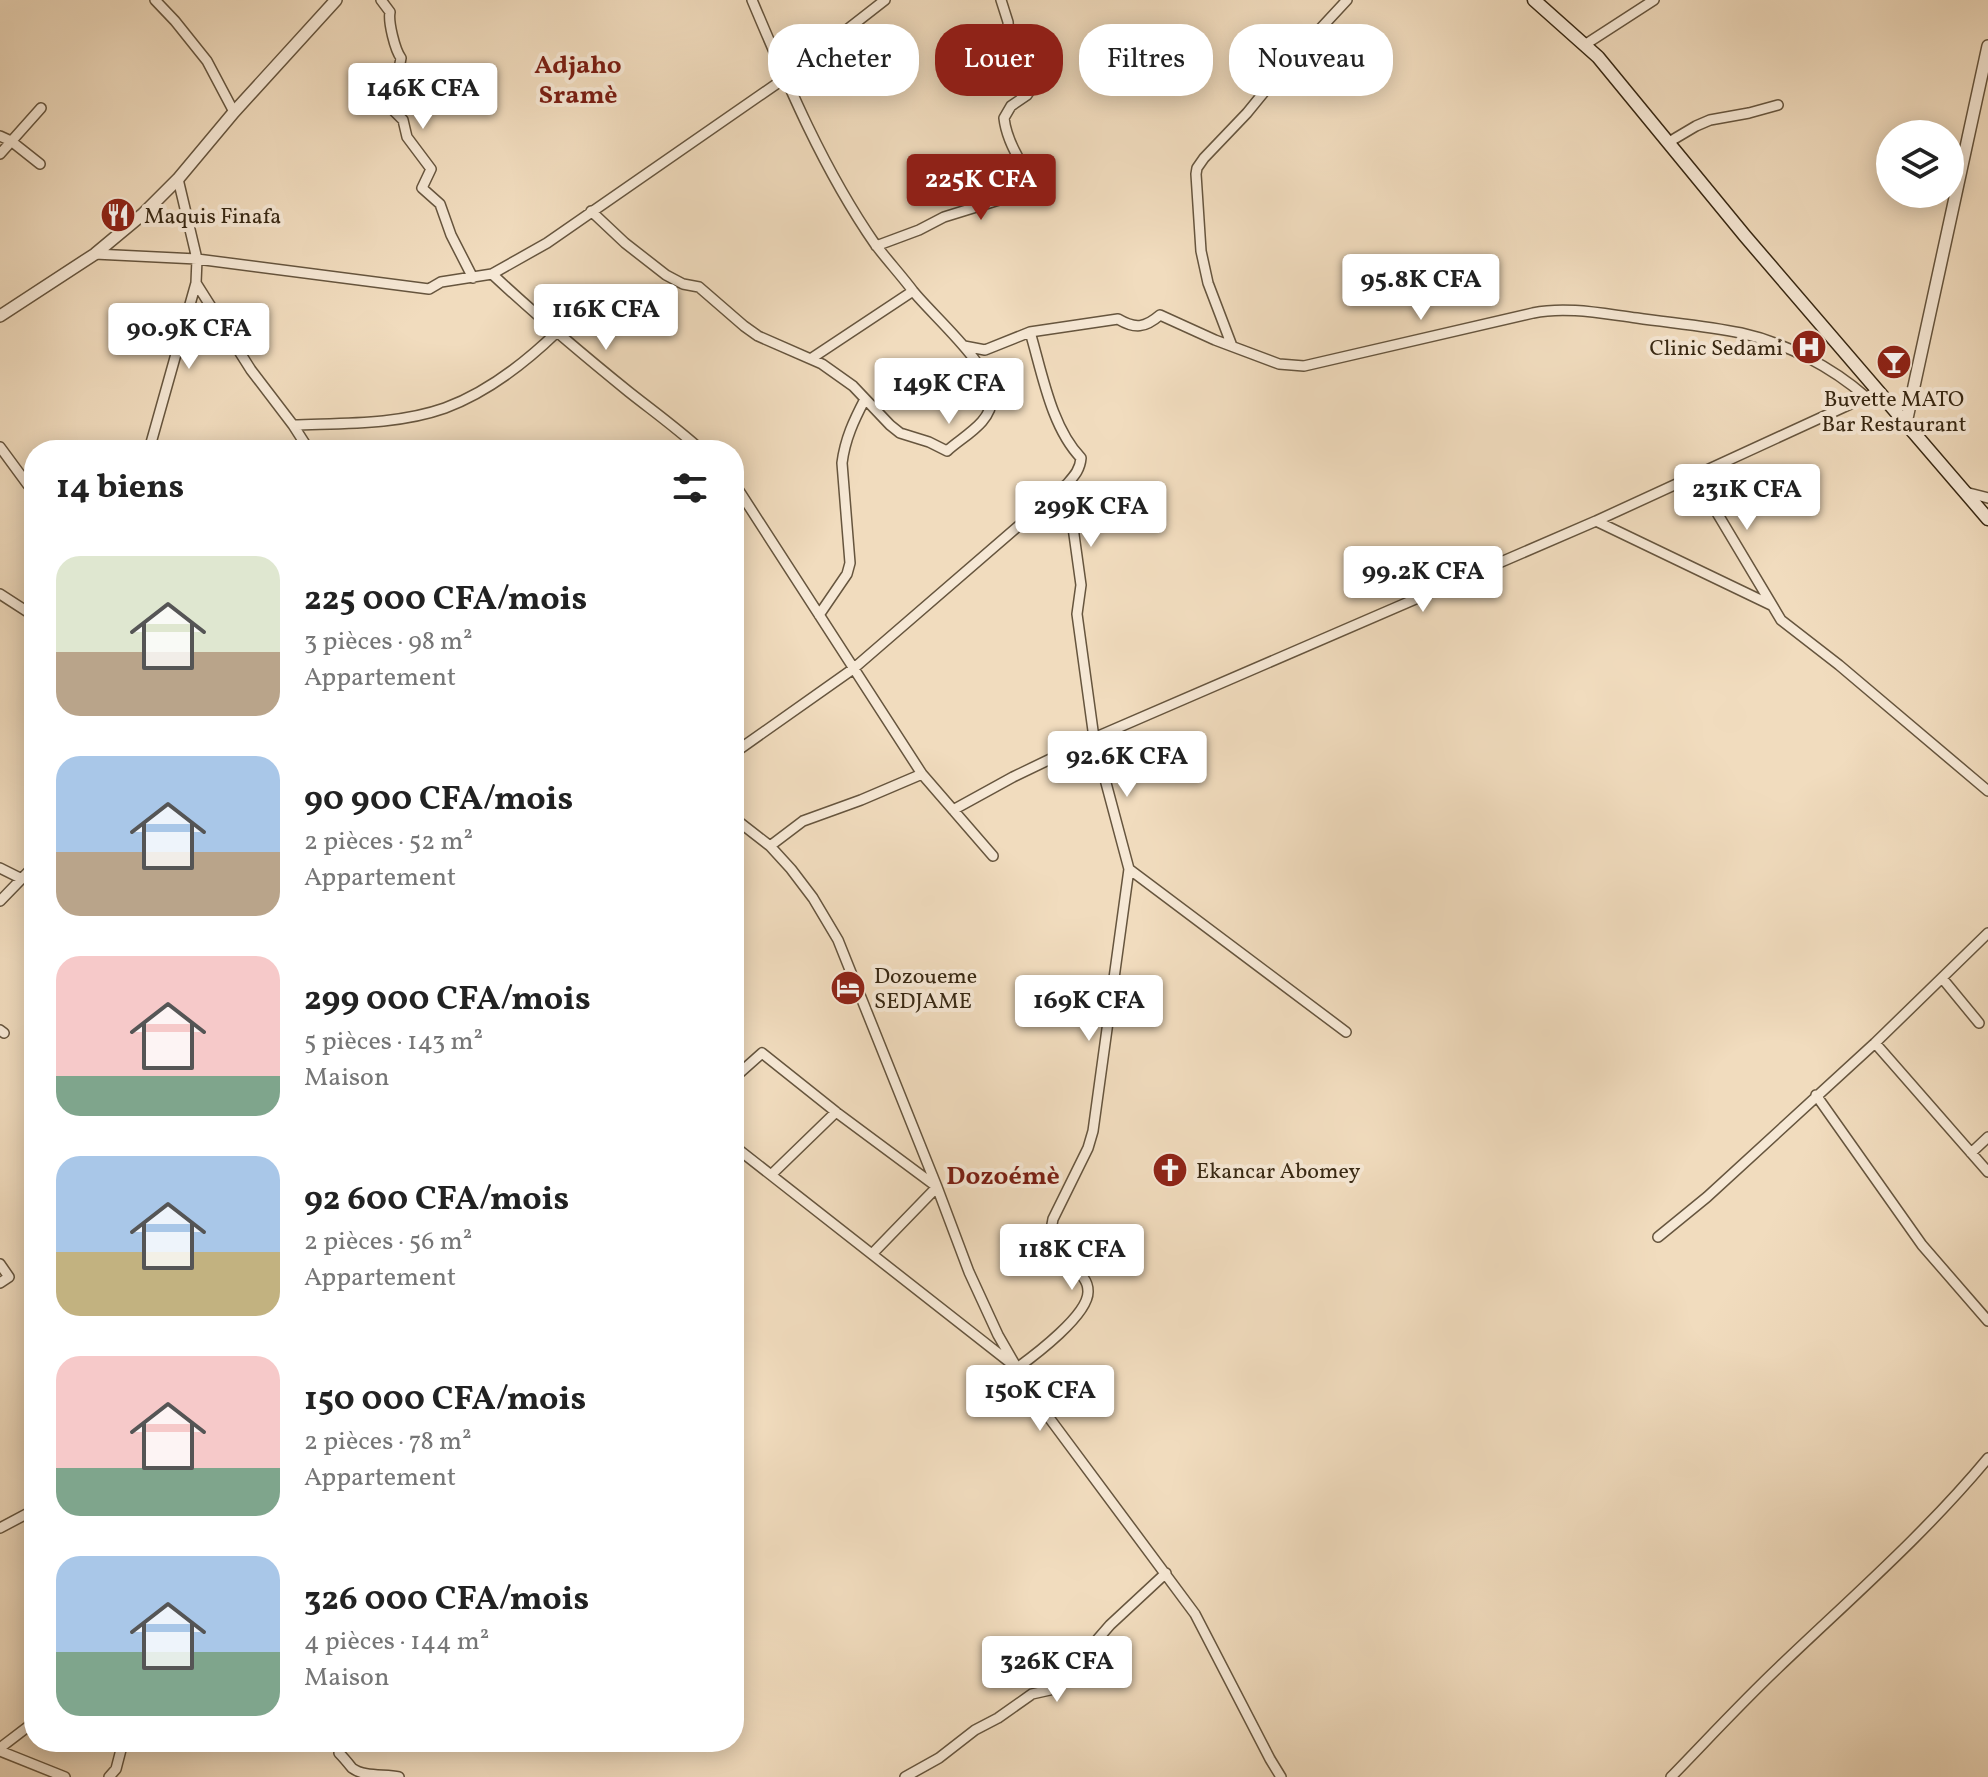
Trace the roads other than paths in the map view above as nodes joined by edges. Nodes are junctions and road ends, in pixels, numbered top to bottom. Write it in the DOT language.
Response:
graph roads {
  1 [pos="155,0"];
  2 [pos="336,0"];
  3 [pos="381,0"];
  4 [pos="752,0"];
  5 [pos="885,0"];
  6 [pos="1001,0"];
  7 [pos="1347,0"];
  8 [pos="1534,0"];
  9 [pos="1654,0"];
  10 [pos="854,24"];
  11 [pos="768,38"];
  12 [pos="1586,44"];
  13 [pos="1988,46"];
  14 [pos="768,90"];
  15 [pos="794,96"];
  16 [pos="1778,105"];
  17 [pos="41,108"];
  18 [pos="234,112"];
  19 [pos="0,136"];
  20 [pos="11,141"];
  21 [pos="1669,142"];
  22 [pos="0,154"];
  23 [pos="40,164"];
  24 [pos="178,179"];
  25 [pos="591,211"];
  26 [pos="876,246"];
  27 [pos="95,254"];
  28 [pos="197,259"];
  29 [pos="492,274"];
  30 [pos="473,278"];
  31 [pos="196,283"];
  32 [pos="913,291"];
  33 [pos="0,316"];
  34 [pos="557,332"];
  35 [pos="1030,332"];
  36 [pos="961,345"];
  37 [pos="1232,346"];
  38 [pos="812,358"];
  39 [pos="1872,394"];
  40 [pos="865,399"];
  41 [pos="1906,423"];
  42 [pos="293,425"];
  43 [pos="152,440"];
  44 [pos="303,440"];
  45 [pos="689,440"];
  46 [pos="0,447"];
  47 [pos="1695,476"];
  48 [pos="24,480"];
  49 [pos="1067,484"];
  50 [pos="1965,492"];
  51 [pos="1988,498"];
  52 [pos="744,499"];
  53 [pos="1988,519"];
  54 [pos="1596,521"];
  55 [pos="0,594"];
  56 [pos="1771,605"];
  57 [pos="24,610"];
  58 [pos="819,615"];
  59 [pos="853,669"];
  60 [pos="1094,738"];
  61 [pos="744,746"];
  62 [pos="922,774"];
  63 [pos="1988,791"];
  64 [pos="953,810"];
  65 [pos="744,826"];
  66 [pos="770,846"];
  67 [pos="993,856"];
  68 [pos="0,868"];
  69 [pos="1129,869"];
  70 [pos="22,879"];
  71 [pos="0,901"];
  72 [pos="1988,933"];
  73 [pos="1942,978"];
  74 [pos="1979,1023"];
  75 [pos="1346,1032"];
  76 [pos="1875,1043"];
  77 [pos="744,1069"];
  78 [pos="1816,1095"];
  79 [pos="836,1112"];
  80 [pos="1988,1137"];
  81 [pos="1971,1153"];
  82 [pos="744,1154"];
  83 [pos="1988,1172"];
  84 [pos="771,1175"];
  85 [pos="937,1187"];
  86 [pos="1658,1237"];
  87 [pos="872,1254"];
  88 [pos="0,1264"];
  89 [pos="0,1283"];
  90 [pos="1988,1321"];
  91 [pos="1017,1368"];
  92 [pos="1988,1458"];
  93 [pos="24,1515"];
  94 [pos="0,1528"];
  95 [pos="1166,1573"];
  96 [pos="24,1730"];
  97 [pos="0,1750"];
  98 [pos="120,1752"];
  99 [pos="339,1753"];
  100 [pos="65,1777"];
  101 [pos="109,1777"];
  102 [pos="399,1777"];
  103 [pos="905,1777"];
  104 [pos="1281,1777"];
  105 [pos="1671,1777"];
  1 -- 18 [label="street"];
  2 -- 18 [label="street"];
  3 -- 30 [label="street"];
  4 -- 11 [label="street"];
  5 -- 10 [label="street"];
  6 -- 26 [label="street"];
  7 -- 37 [label="street"];
  8 -- 12 [label="main road"];
  9 -- 12 [label="street"];
  12 -- 21 [label="main road"];
  13 -- 41 [label="street"];
  14 -- 25 [label="street"];
  15 -- 26 [label="street"];
  16 -- 21 [label="street"];
  17 -- 20 [label="street"];
  18 -- 24 [label="street"];
  19 -- 20 [label="street"];
  20 -- 22 [label="street"];
  20 -- 23 [label="street"];
  21 -- 39 [label="main road"];
  24 -- 27 [label="street"];
  24 -- 28 [label="street"];
  25 -- 29 [label="street"];
  25 -- 38 [label="street"];
  26 -- 32 [label="street"];
  27 -- 28 [label="street"];
  27 -- 33 [label="street"];
  28 -- 30 [label="street"];
  28 -- 31 [label="street"];
  29 -- 30 [label="street"];
  29 -- 34 [label="street"];
  31 -- 42 [label="street"];
  31 -- 43 [label="street"];
  32 -- 36 [label="street"];
  32 -- 38 [label="street"];
  34 -- 42 [label="street"];
  34 -- 45 [label="street"];
  35 -- 36 [label="street"];
  35 -- 37 [label="street"];
  35 -- 49 [label="street"];
  36 -- 40 [label="street"];
  37 -- 39 [label="street"];
  38 -- 40 [label="street"];
  39 -- 41 [label="main road"];
  39 -- 47 [label="street"];
  40 -- 58 [label="street"];
  41 -- 50 [label="main road"];
  42 -- 44 [label="street"];
  46 -- 48 [label="street"];
  47 -- 54 [label="street"];
  47 -- 56 [label="street"];
  49 -- 59 [label="street"];
  49 -- 60 [label="street"];
  50 -- 51 [label="street"];
  50 -- 53 [label="main road"];
  52 -- 58 [label="street"];
  54 -- 56 [label="street"];
  54 -- 60 [label="street"];
  55 -- 57 [label="street"];
  56 -- 63 [label="street"];
  58 -- 59 [label="street"];
  59 -- 61 [label="street"];
  59 -- 62 [label="street"];
  60 -- 64 [label="street"];
  60 -- 69 [label="street"];
  62 -- 64 [label="street"];
  62 -- 66 [label="street"];
  64 -- 67 [label="street"];
  65 -- 66 [label="street"];
  66 -- 85 [label="street"];
  68 -- 70 [label="street"];
  69 -- 75 [label="street"];
  69 -- 91 [label="street"];
  70 -- 71 [label="street"];
  72 -- 73 [label="street"];
  73 -- 74 [label="street"];
  73 -- 76 [label="street"];
  76 -- 78 [label="street"];
  76 -- 81 [label="street"];
  77 -- 79 [label="street"];
  78 -- 86 [label="street"];
  78 -- 90 [label="street"];
  79 -- 84 [label="street"];
  79 -- 85 [label="street"];
  80 -- 81 [label="street"];
  81 -- 83 [label="street"];
  82 -- 84 [label="street"];
  84 -- 87 [label="street"];
  85 -- 87 [label="street"];
  85 -- 91 [label="street"];
  87 -- 91 [label="street"];
  88 -- 89 [label="street"];
  91 -- 95 [label="street"];
  92 -- 105 [label="street"];
  93 -- 94 [label="street"];
  95 -- 103 [label="street"];
  95 -- 104 [label="street"];
  96 -- 97 [label="street"];
  97 -- 100 [label="street"];
  98 -- 101 [label="street"];
  99 -- 102 [label="street"];
}
